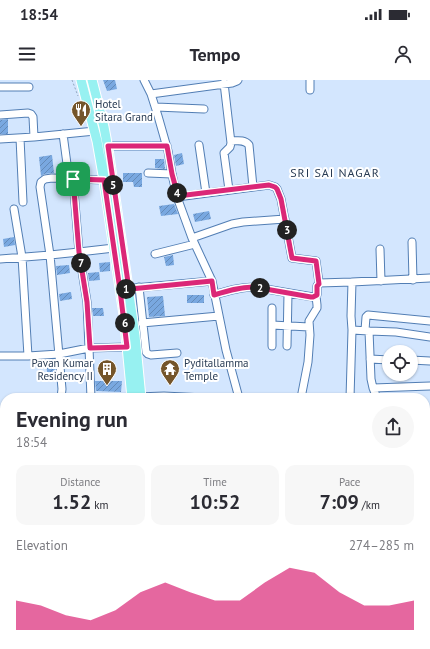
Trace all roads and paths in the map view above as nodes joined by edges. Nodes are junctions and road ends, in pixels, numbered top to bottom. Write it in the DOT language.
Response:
graph roads {
  1 [pos="81,80"];
  2 [pos="92,80"];
  3 [pos="144,80"];
  4 [pos="238,80"];
  5 [pos="310,80"];
  6 [pos="224,83"];
  7 [pos="29,86"];
  8 [pos="0,87"];
  9 [pos="310,90"];
  10 [pos="151,94"];
  11 [pos="156,107"];
  12 [pos="204,109"];
  13 [pos="0,115"];
  14 [pos="95,131"];
  15 [pos="63,134"];
  16 [pos="34,137"];
  17 [pos="20,138"];
  18 [pos="0,139"];
  19 [pos="230,141"];
  20 [pos="108,146"];
  21 [pos="167,146"];
  22 [pos="198,146"];
  23 [pos="148,173"];
  24 [pos="172,174"];
  25 [pos="71,179"];
  26 [pos="104,180"];
  27 [pos="253,188"];
  28 [pos="229,190"];
  29 [pos="206,193"];
  30 [pos="178,196"];
  31 [pos="23,202"];
  32 [pos="14,209"];
  33 [pos="285,219"];
  34 [pos="194,241"];
  35 [pos="412,242"];
  36 [pos="114,248"];
  37 [pos="380,249"];
  38 [pos="79,252"];
  39 [pos="155,254"];
  40 [pos="50,255"];
  41 [pos="22,257"];
  42 [pos="0,259"];
  43 [pos="430,278"];
  44 [pos="413,280"];
  45 [pos="212,281"];
  46 [pos="381,281"];
  47 [pos="352,282"];
  48 [pos="319,284"];
  49 [pos="139,288"];
  50 [pos="124,289"];
  51 [pos="288,293"];
  52 [pos="214,295"];
  53 [pos="316,296"];
  54 [pos="272,308"];
  55 [pos="219,316"];
  56 [pos="430,321"];
  57 [pos="142,323"];
  58 [pos="272,325"];
  59 [pos="288,326"];
  60 [pos="309,327"];
  61 [pos="352,330"];
  62 [pos="367,330"];
  63 [pos="430,337"];
  64 [pos="272,346"];
  65 [pos="287,346"];
  66 [pos="127,347"];
  67 [pos="90,348"];
  68 [pos="176,353"];
  69 [pos="59,354"];
  70 [pos="0,356"];
  71 [pos="28,356"];
  72 [pos="370,359"];
  73 [pos="382,360"];
  74 [pos="418,360"];
  75 [pos="430,361"];
  76 [pos="430,386"];
  77 [pos="373,388"];
  78 [pos="62,393"];
  79 [pos="91,393"];
  80 [pos="135,393"];
  81 [pos="136,393"];
  82 [pos="238,393"];
  83 [pos="302,393"];
  84 [pos="350,393"];
  85 [pos="375,393"];
  1 -- 14 [label="main road"];
  2 -- 20 [label="main road"];
  3 -- 10 [label="street"];
  4 -- 6 [label="street"];
  5 -- 9 [label="street"];
  6 -- 10 [label="street"];
  6 -- 19 [label="street"];
  7 -- 8 [label="street"];
  10 -- 11 [label="street"];
  11 -- 12 [label="street"];
  11 -- 21 [label="street"];
  13 -- 16 [label="street"];
  14 -- 15 [label="street"];
  14 -- 26 [label="main road"];
  15 -- 16 [label="street"];
  15 -- 25 [label="street"];
  16 -- 17 [label="street"];
  17 -- 18 [label="street"];
  17 -- 31 [label="street"];
  19 -- 27 [label="street"];
  19 -- 28 [label="street"];
  20 -- 21 [label="street"];
  20 -- 50 [label="main road"];
  21 -- 24 [label="street"];
  22 -- 29 [label="street"];
  23 -- 24 [label="street"];
  24 -- 30 [label="street"];
  25 -- 26 [label="street"];
  25 -- 38 [label="street"];
  25 -- 40 [label="street"];
  26 -- 36 [label="main road"];
  27 -- 28 [label="street"];
  27 -- 33 [label="street"];
  28 -- 29 [label="street"];
  29 -- 30 [label="street"];
  30 -- 34 [label="street"];
  32 -- 41 [label="street"];
  33 -- 34 [label="street"];
  33 -- 48 [label="street"];
  34 -- 39 [label="street"];
  34 -- 45 [label="street"];
  35 -- 44 [label="street"];
  36 -- 38 [label="street"];
  36 -- 50 [label="main road"];
  37 -- 46 [label="street"];
  38 -- 40 [label="street"];
  38 -- 67 [label="street"];
  40 -- 41 [label="street"];
  40 -- 69 [label="street"];
  41 -- 42 [label="street"];
  41 -- 71 [label="street"];
  43 -- 44 [label="street"];
  44 -- 46 [label="street"];
  45 -- 49 [label="street"];
  45 -- 52 [label="street"];
  46 -- 47 [label="street"];
  47 -- 48 [label="street"];
  47 -- 61 [label="street"];
  48 -- 53 [label="street"];
  49 -- 50 [label="street"];
  49 -- 57 [label="street"];
  50 -- 66 [label="main road"];
  50 -- 81 [label="main road"];
  51 -- 52 [label="street"];
  51 -- 53 [label="street"];
  51 -- 59 [label="street"];
  52 -- 55 [label="street"];
  53 -- 60 [label="street"];
  54 -- 58 [label="street"];
  55 -- 57 [label="street"];
  55 -- 82 [label="street"];
  56 -- 62 [label="street"];
  57 -- 68 [label="street"];
  58 -- 59 [label="street"];
  58 -- 64 [label="street"];
  59 -- 60 [label="street"];
  59 -- 65 [label="street"];
  60 -- 83 [label="street"];
  61 -- 62 [label="street"];
  61 -- 84 [label="street"];
  62 -- 63 [label="street"];
  62 -- 72 [label="street"];
  66 -- 67 [label="street"];
  66 -- 80 [label="main road"];
  67 -- 69 [label="street"];
  67 -- 79 [label="street"];
  69 -- 71 [label="street"];
  69 -- 78 [label="street"];
  70 -- 71 [label="street"];
  72 -- 73 [label="street"];
  72 -- 77 [label="street"];
  74 -- 75 [label="street"];
  76 -- 77 [label="street"];
  77 -- 85 [label="street"];
}
